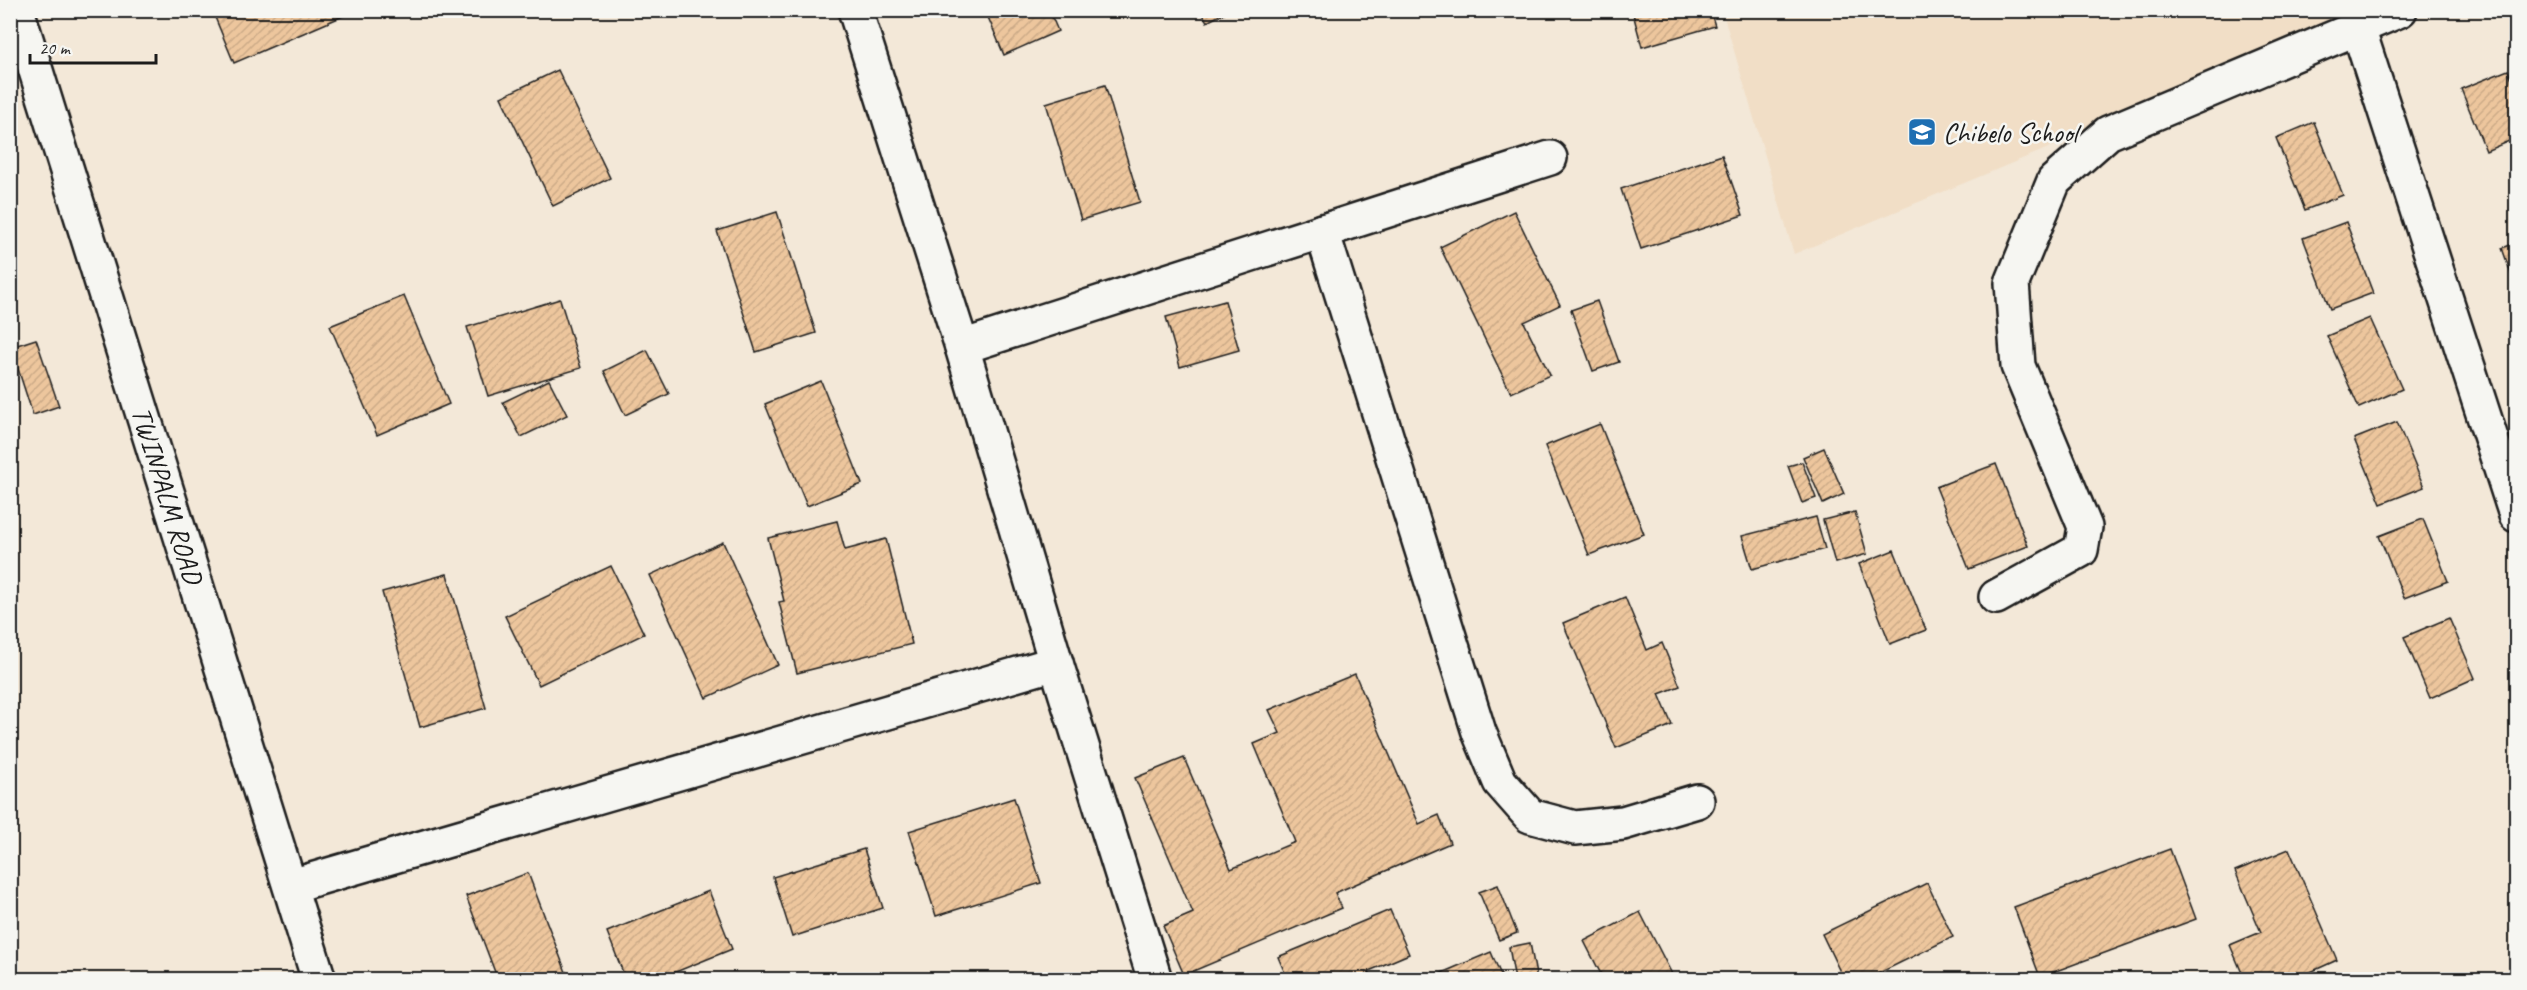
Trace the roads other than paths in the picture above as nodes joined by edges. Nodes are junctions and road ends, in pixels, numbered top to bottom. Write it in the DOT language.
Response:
graph roads {
  1 [pos="16,10"];
  2 [pos="855,10"];
  3 [pos="2400,10"];
  4 [pos="2358,28"];
  5 [pos="1550,158"];
  6 [pos="1322,231"];
  7 [pos="962,347"];
  8 [pos="2517,515"];
  9 [pos="1996,597"];
  10 [pos="1056,663"];
  11 [pos="1697,801"];
  12 [pos="291,886"];
  13 [pos="319,980"];
  14 [pos="1155,980"];
  1 -- 12 [label="street, TWINPALM ROAD"];
  2 -- 7 [label="street"];
  3 -- 4 [label="street"];
  4 -- 8 [label="street"];
  4 -- 9 [label="street"];
  5 -- 6 [label="street"];
  6 -- 7 [label="street"];
  6 -- 11 [label="street"];
  7 -- 10 [label="street"];
  10 -- 12 [label="street"];
  10 -- 14 [label="street"];
  12 -- 13 [label="street, TWINPALM ROAD"];
}
